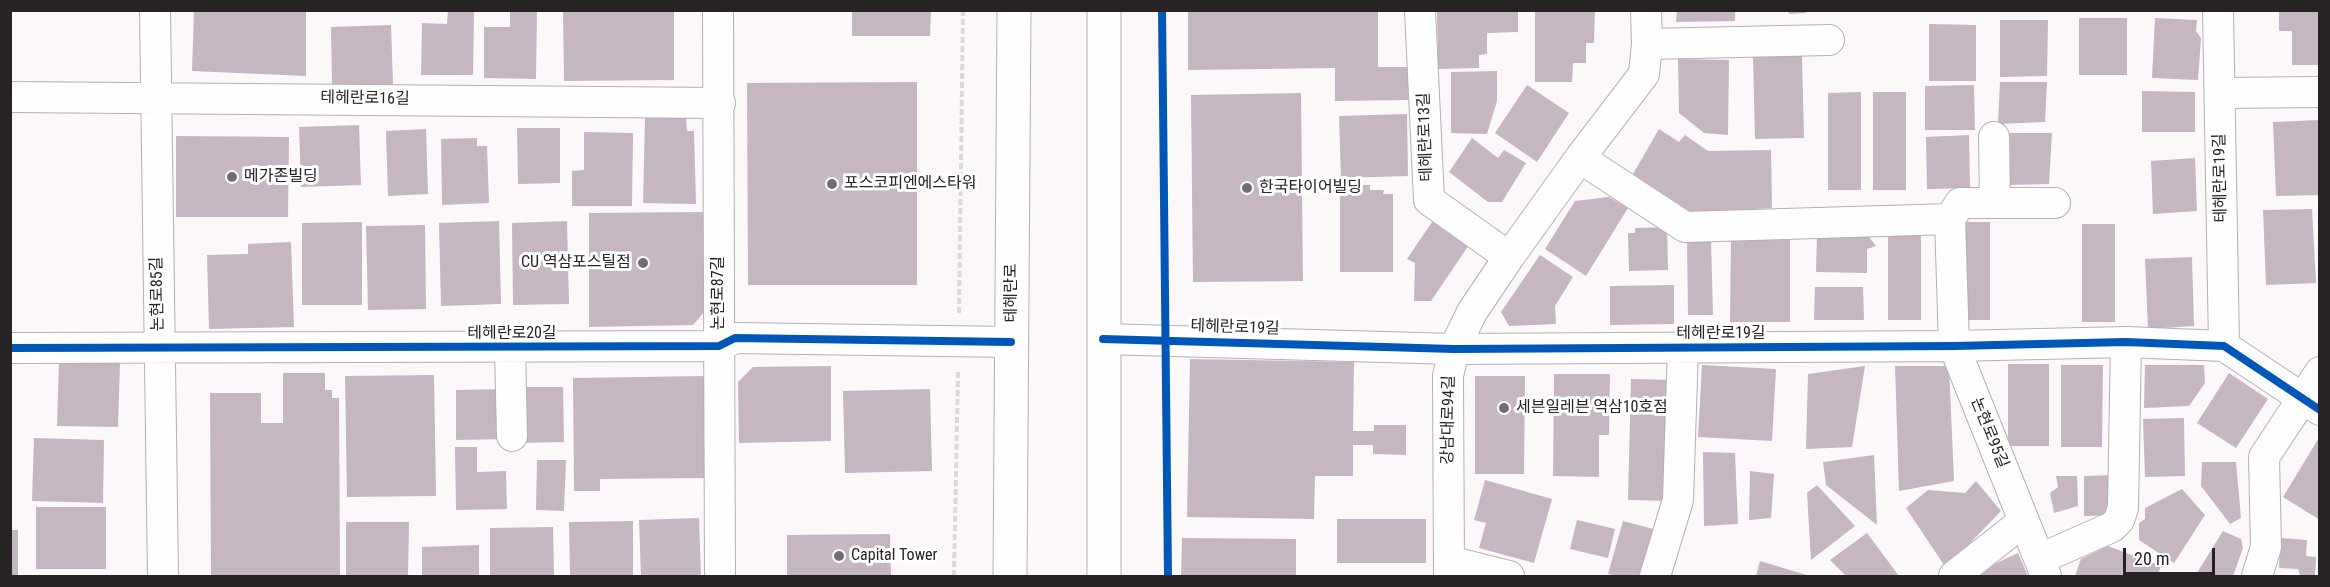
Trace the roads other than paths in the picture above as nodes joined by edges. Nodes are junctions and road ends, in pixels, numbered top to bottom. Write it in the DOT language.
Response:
graph roads {
  1 [pos="155,10"];
  2 [pos="718,10"];
  3 [pos="1014,10"];
  4 [pos="1104,10"];
  5 [pos="1420,10"];
  6 [pos="1646,10"];
  7 [pos="2218,10"];
  8 [pos="1828,40"];
  9 [pos="1647,44"];
  10 [pos="2319,92"];
  11 [pos="2220,93"];
  12 [pos="10,97"];
  13 [pos="156,97"];
  14 [pos="720,103"];
  15 [pos="1994,137"];
  16 [pos="1580,158"];
  17 [pos="1995,203"];
  18 [pos="2055,203"];
  19 [pos="1950,219"];
  20 [pos="1509,257"];
  21 [pos="1103,339"];
  22 [pos="1011,342"];
  23 [pos="2126,342"];
  24 [pos="719,346"];
  25 [pos="1954,346"];
  26 [pos="2224,346"];
  27 [pos="158,347"];
  28 [pos="1683,347"];
  29 [pos="10,348"];
  30 [pos="510,348"];
  31 [pos="1454,349"];
  32 [pos="2319,372"];
  33 [pos="2310,404"];
  34 [pos="512,436"];
  35 [pos="2024,521"];
  36 [pos="2043,568"];
  37 [pos="1449,569"];
  38 [pos="163,576"];
  39 [pos="720,576"];
  40 [pos="1010,576"];
  41 [pos="1104,576"];
  42 [pos="1509,576"];
  43 [pos="1655,576"];
  44 [pos="1954,576"];
  45 [pos="2257,576"];
  1 -- 13 [label="street, 논현로85길"];
  2 -- 14 [label="street, 논현로87길"];
  3 -- 22 [label="main road, 테헤란로"];
  4 -- 21 [label="main road"];
  5 -- 20 [label="street, 테헤란로13길"];
  6 -- 9 [label="street, 강남대로94길"];
  7 -- 11 [label="street, 테헤란로19길"];
  8 -- 9 [label="street"];
  9 -- 16 [label="street, 강남대로94길"];
  10 -- 11 [label="street"];
  11 -- 26 [label="street, 테헤란로19길"];
  12 -- 13 [label="street, 테헤란로16길"];
  13 -- 14 [label="street, 테헤란로16길"];
  13 -- 27 [label="street, 논현로85길"];
  14 -- 24 [label="street, 논현로87길"];
  15 -- 17 [label="street"];
  16 -- 19 [label="street"];
  16 -- 20 [label="street, 강남대로94길"];
  17 -- 18 [label="street"];
  17 -- 19 [label="street"];
  19 -- 25 [label="street"];
  20 -- 31 [label="street, 강남대로94길"];
  21 -- 31 [label="street, 테헤란로19길"];
  21 -- 41 [label="main road"];
  22 -- 24 [label="street, 테헤란로20길"];
  22 -- 40 [label="main road, 테헤란로"];
  23 -- 25 [label="street, 테헤란로19길"];
  23 -- 26 [label="street, 테헤란로19길"];
  23 -- 36 [label="street"];
  24 -- 30 [label="street, 테헤란로20길"];
  24 -- 39 [label="street, 논현로87길"];
  25 -- 28 [label="street, 테헤란로19길"];
  25 -- 35 [label="street, 논현로95길"];
  26 -- 33 [label="street"];
  27 -- 29 [label="street, 테헤란로20길"];
  27 -- 30 [label="street, 테헤란로20길"];
  27 -- 38 [label="street, 논현로85길"];
  28 -- 31 [label="street, 테헤란로19길"];
  28 -- 43 [label="street"];
  30 -- 34 [label="street"];
  31 -- 37 [label="street, 강남대로94길"];
  32 -- 33 [label="street"];
  33 -- 45 [label="street"];
  35 -- 36 [label="street, 논현로95길"];
  35 -- 44 [label="street"];
  37 -- 42 [label="street"];
}
